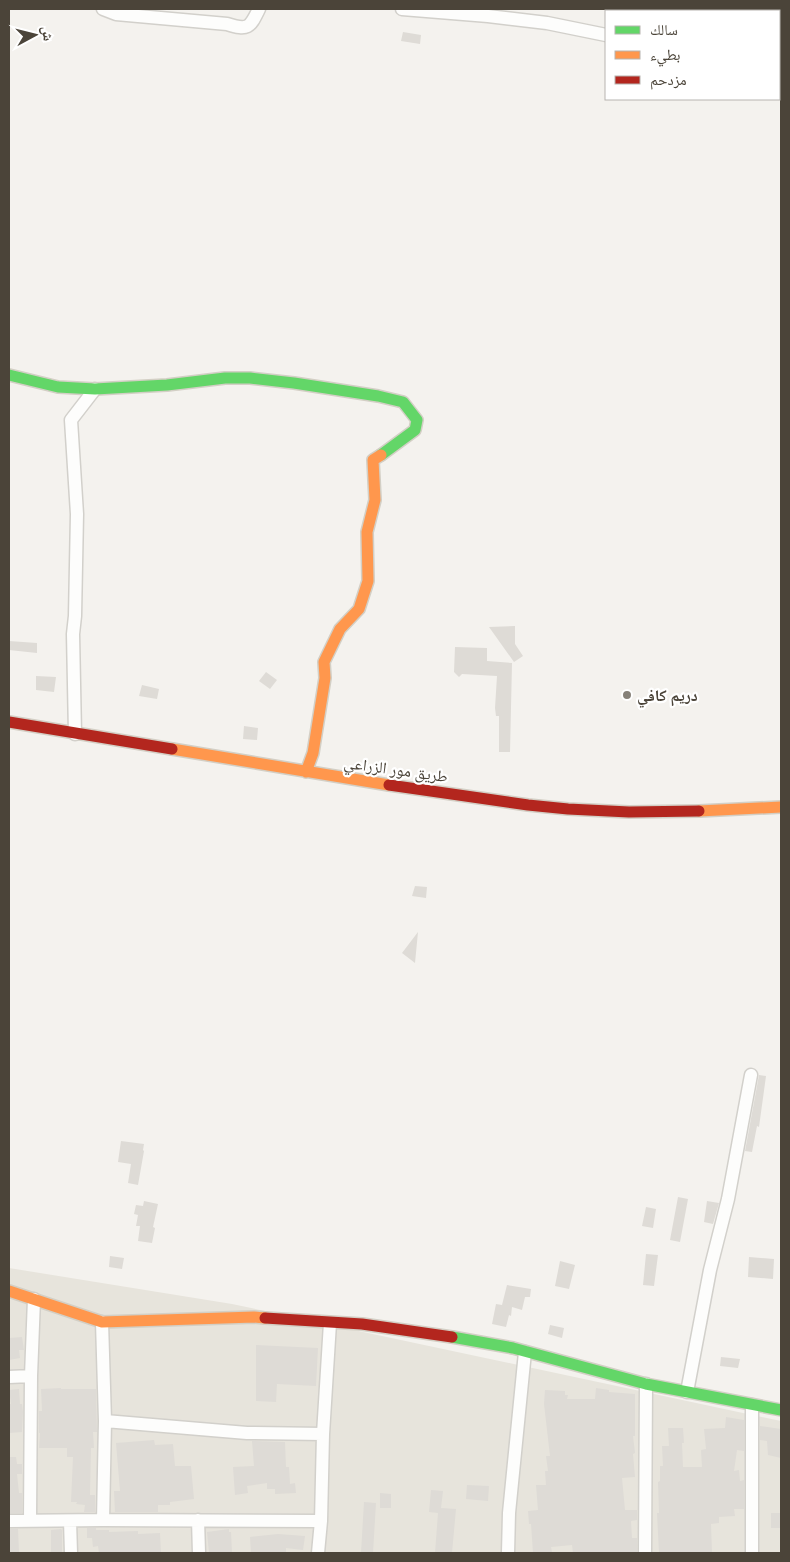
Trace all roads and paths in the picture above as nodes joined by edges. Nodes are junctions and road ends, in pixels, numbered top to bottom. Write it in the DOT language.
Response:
graph roads {
  1 [pos="103,9"];
  2 [pos="259,9"];
  3 [pos="402,9"];
  4 [pos="605,35"];
  5 [pos="9,375"];
  6 [pos="94,388"];
  7 [pos="9,722"];
  8 [pos="75,734"];
  9 [pos="306,772"];
  10 [pos="781,807"];
  11 [pos="751,1075"];
  12 [pos="9,1291"];
  13 [pos="34,1299"];
  14 [pos="102,1322"];
  15 [pos="330,1324"];
  16 [pos="525,1352"];
  17 [pos="31,1376"];
  18 [pos="9,1377"];
  19 [pos="646,1384"];
  20 [pos="687,1392"];
  21 [pos="752,1405"];
  22 [pos="781,1410"];
  23 [pos="105,1421"];
  24 [pos="323,1434"];
  25 [pos="30,1520"];
  26 [pos="103,1520"];
  27 [pos="198,1520"];
  28 [pos="9,1521"];
  29 [pos="70,1521"];
  30 [pos="321,1521"];
  31 [pos="71,1553"];
  32 [pos="199,1553"];
  33 [pos="318,1553"];
  34 [pos="508,1553"];
  35 [pos="645,1553"];
  36 [pos="752,1553"];
  1 -- 2 [label="street"];
  3 -- 4 [label="street"];
  5 -- 6 [label="street"];
  6 -- 8 [label="street"];
  6 -- 9 [label="street"];
  7 -- 8 [label="street, طريق مور الزراعي"];
  8 -- 9 [label="street, طريق مور الزراعي"];
  9 -- 10 [label="street, طريق مور الزراعي"];
  11 -- 20 [label="street"];
  12 -- 13 [label="street"];
  13 -- 14 [label="street"];
  13 -- 17 [label="street"];
  14 -- 15 [label="street"];
  14 -- 23 [label="street"];
  15 -- 16 [label="street"];
  15 -- 24 [label="street"];
  16 -- 19 [label="street"];
  16 -- 34 [label="street"];
  17 -- 18 [label="street"];
  17 -- 25 [label="street"];
  19 -- 20 [label="street"];
  19 -- 35 [label="street"];
  20 -- 21 [label="street"];
  21 -- 22 [label="street"];
  21 -- 36 [label="street"];
  23 -- 24 [label="street"];
  23 -- 26 [label="street"];
  24 -- 30 [label="street"];
  25 -- 28 [label="street"];
  25 -- 29 [label="street"];
  26 -- 27 [label="street"];
  26 -- 29 [label="street"];
  27 -- 30 [label="street"];
  27 -- 32 [label="street"];
  29 -- 31 [label="street"];
  30 -- 33 [label="street"];
}
